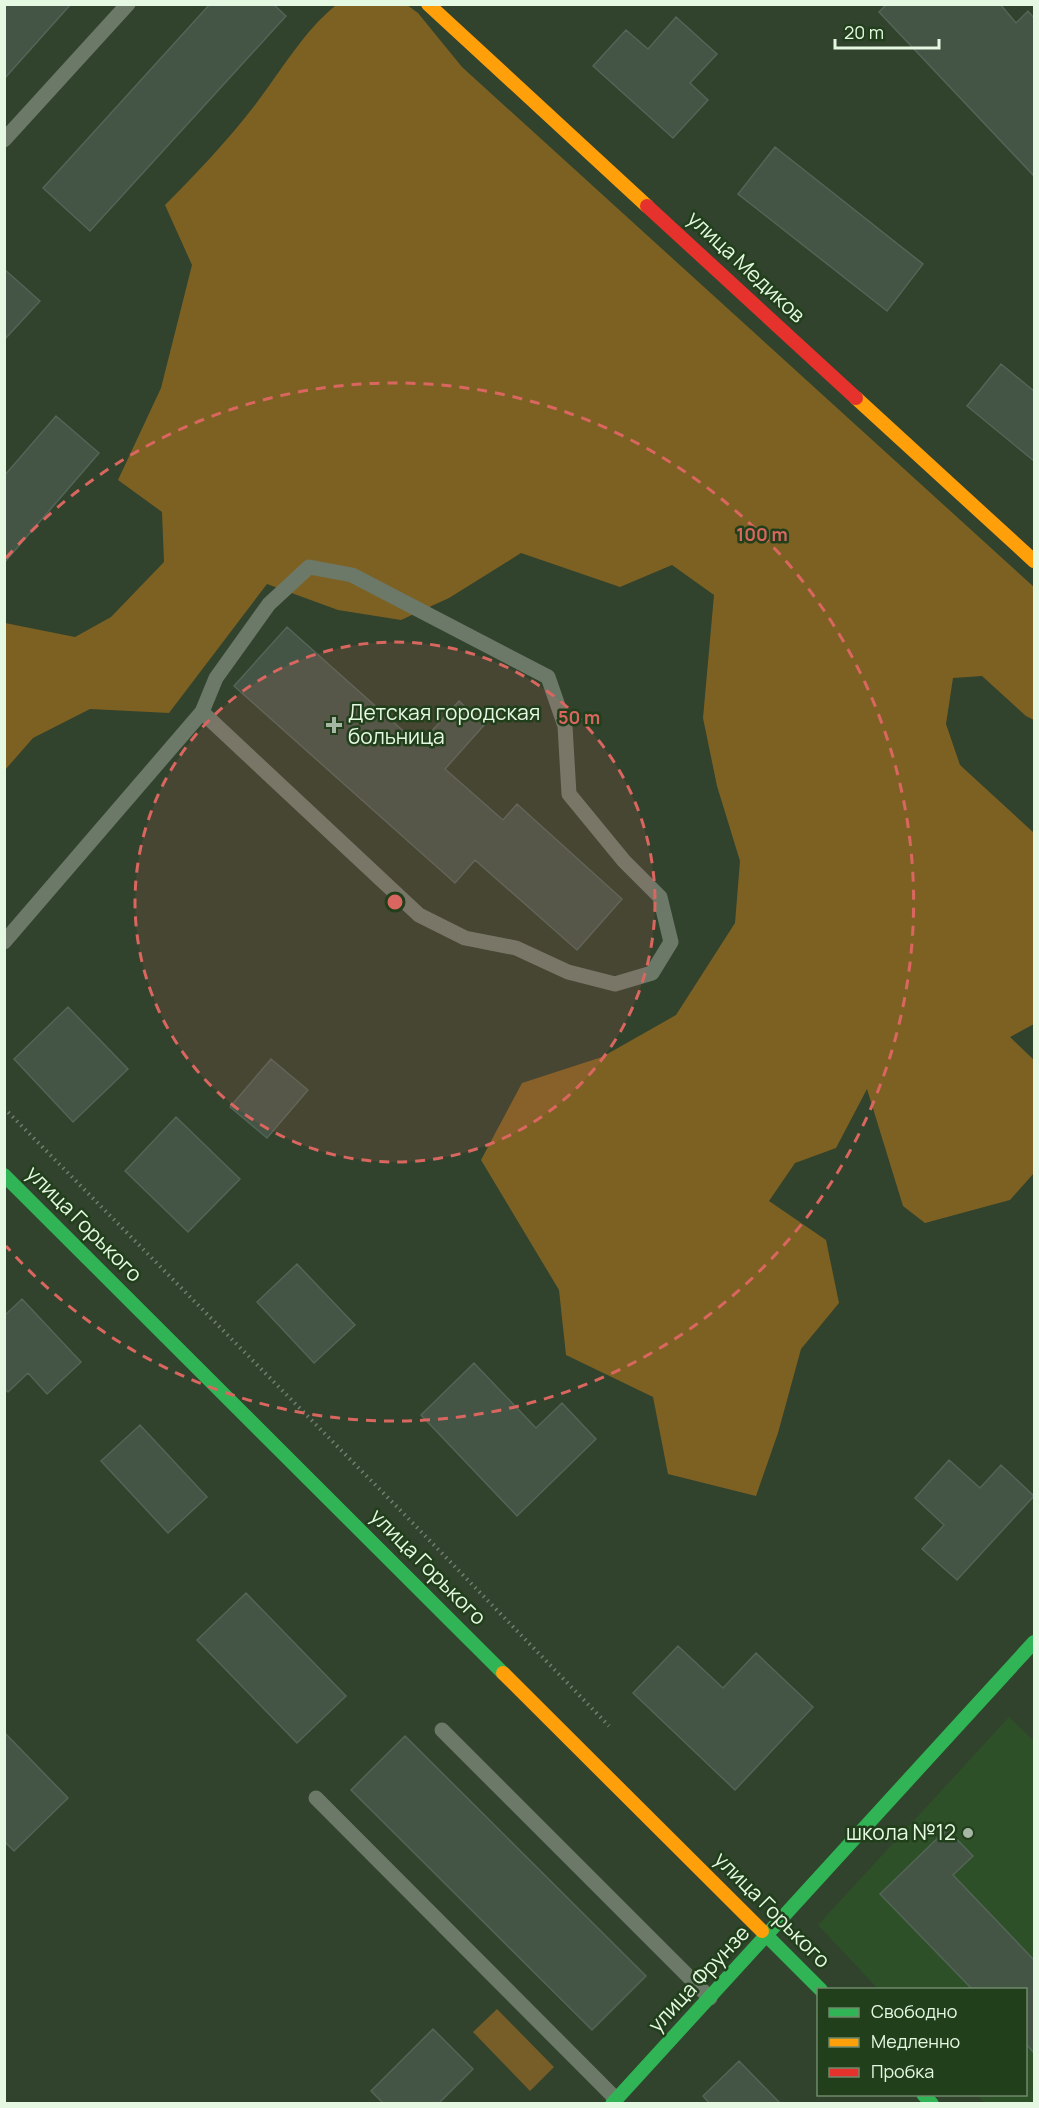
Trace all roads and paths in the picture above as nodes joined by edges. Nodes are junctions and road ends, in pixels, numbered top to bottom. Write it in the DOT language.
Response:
graph roads {
  1 [pos="128,4"];
  2 [pos="428,4"];
  3 [pos="4,140"];
  4 [pos="1035,561"];
  5 [pos="202,712"];
  6 [pos="4,942"];
  7 [pos="4,1108"];
  8 [pos="4,1175"];
  9 [pos="1035,1642"];
  10 [pos="442,1730"];
  11 [pos="616,1734"];
  12 [pos="316,1798"];
  13 [pos="768,1935"];
  14 [pos="820,1988"];
  15 [pos="710,1998"];
  16 [pos="614,2101"];
  1 -- 3 [label="lane"];
  2 -- 4 [label="street, улица Медиков"];
  5 -- 5 [label="lane"];
  5 -- 6 [label="lane"];
  7 -- 11 [label="path"];
  8 -- 13 [label="street, улица Горького"];
  9 -- 13 [label="street, улица Фрунзе"];
  10 -- 15 [label="lane"];
  12 -- 16 [label="lane"];
  13 -- 14 [label="street, улица Горького"];
  13 -- 15 [label="street, улица Фрунзе"];
  15 -- 16 [label="street, улица Фрунзе"];
}
